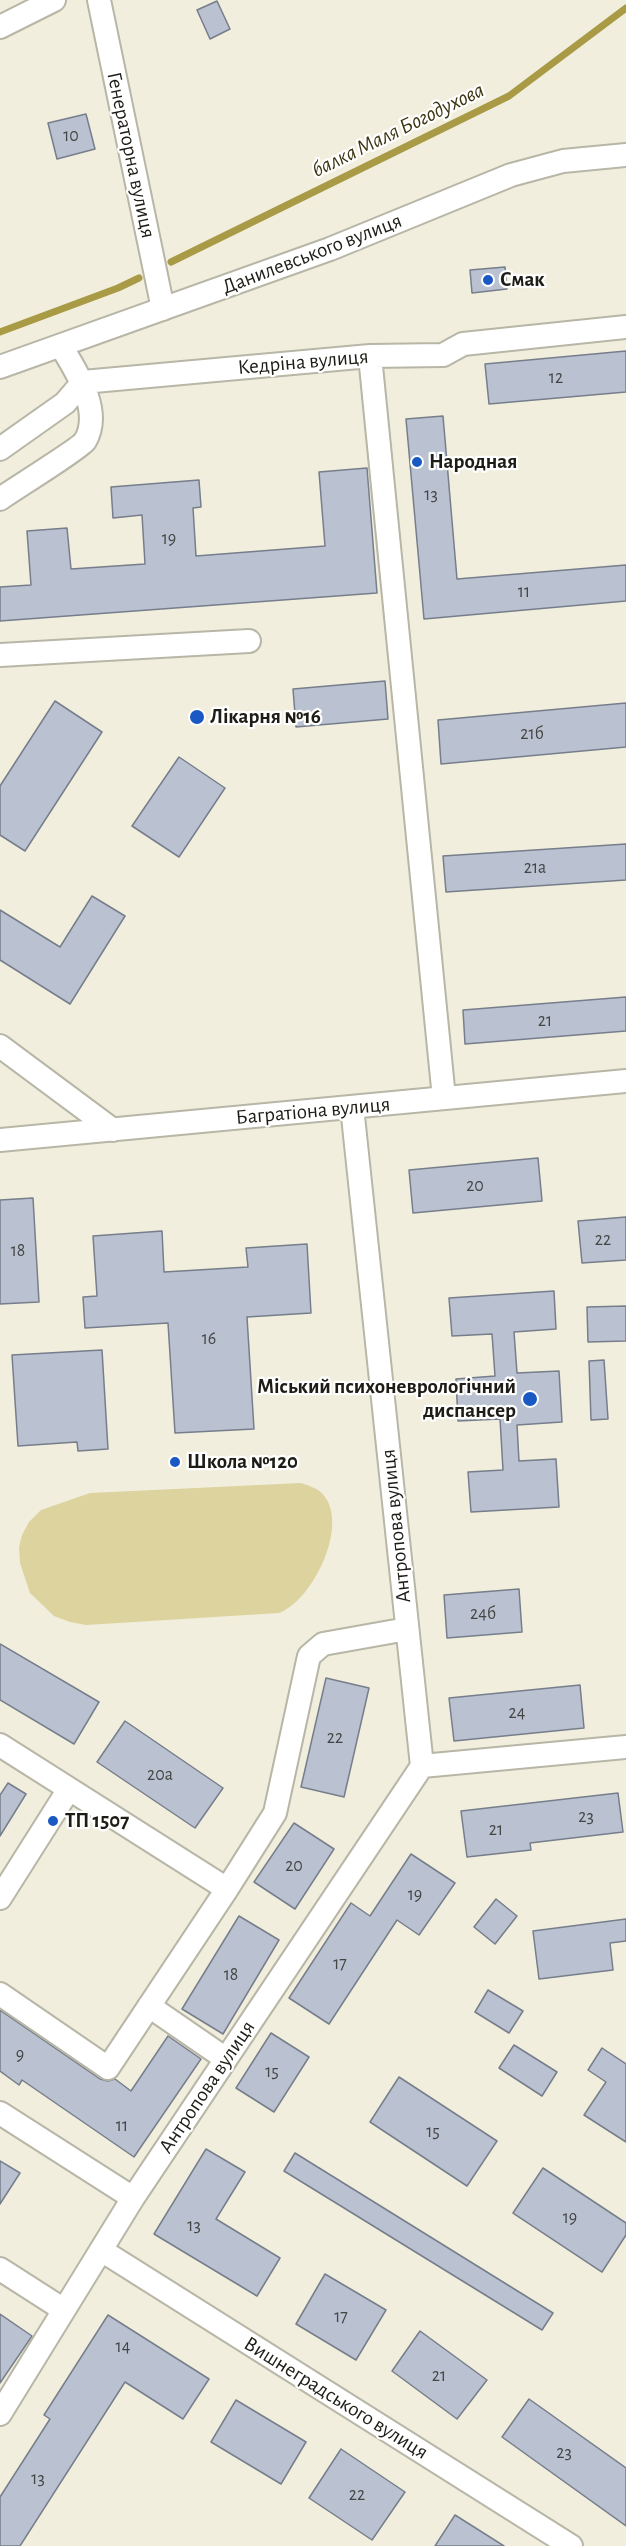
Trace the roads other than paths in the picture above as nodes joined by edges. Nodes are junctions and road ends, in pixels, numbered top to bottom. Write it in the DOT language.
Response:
graph roads {
  1 [pos="54,0"];
  2 [pos="99,0"];
  3 [pos="0,27"];
  4 [pos="626,155"];
  5 [pos="163,309"];
  6 [pos="626,327"];
  7 [pos="61,346"];
  8 [pos="370,356"];
  9 [pos="0,367"];
  10 [pos="83,382"];
  11 [pos="0,449"];
  12 [pos="0,499"];
  13 [pos="249,641"];
  14 [pos="0,655"];
  15 [pos="1,1049"];
  16 [pos="626,1081"];
  17 [pos="444,1098"];
  18 [pos="352,1107"];
  19 [pos="113,1130"];
  20 [pos="0,1140"];
  21 [pos="407,1629"];
  22 [pos="0,1745"];
  23 [pos="626,1747"];
  24 [pos="422,1766"];
  25 [pos="69,1789"];
  26 [pos="227,1889"];
  27 [pos="0,1898"];
  28 [pos="0,1994"];
  29 [pos="149,2006"];
  30 [pos="226,2059"];
  31 [pos="0,2113"];
  32 [pos="133,2198"];
  33 [pos="101,2250"];
  34 [pos="0,2270"];
  35 [pos="64,2310"];
  36 [pos="0,2414"];
  37 [pos="571,2546"];
  1 -- 3 [label="street"];
  2 -- 5 [label="street, Генераторна вулиця"];
  4 -- 5 [label="street, Данилевського вулиця"];
  5 -- 7 [label="street, Данилевського вулиця"];
  6 -- 8 [label="street, Кедріна вулиця"];
  7 -- 9 [label="street, Данилевського вулиця"];
  7 -- 10 [label="street"];
  8 -- 10 [label="street, Кедріна вулиця"];
  8 -- 17 [label="street"];
  10 -- 11 [label="street"];
  10 -- 12 [label="street"];
  13 -- 14 [label="street"];
  15 -- 19 [label="street"];
  16 -- 17 [label="street, Багратіона вулиця"];
  17 -- 18 [label="street, Багратіона вулиця"];
  18 -- 19 [label="street, Багратіона вулиця"];
  18 -- 21 [label="street, Антропова вулиця"];
  19 -- 20 [label="street, Багратіона вулиця"];
  21 -- 24 [label="street, Антропова вулиця"];
  21 -- 26 [label="street"];
  22 -- 25 [label="street"];
  23 -- 24 [label="street"];
  24 -- 30 [label="street, Антропова вулиця"];
  25 -- 26 [label="street"];
  25 -- 27 [label="street"];
  26 -- 29 [label="street"];
  28 -- 29 [label="street"];
  29 -- 30 [label="street"];
  30 -- 32 [label="street, Антропова вулиця"];
  31 -- 32 [label="street"];
  32 -- 33 [label="street, Антропова вулиця"];
  33 -- 35 [label="street, Антропова вулиця"];
  33 -- 37 [label="street, Вишнеградського вулиця"];
  34 -- 35 [label="street"];
  35 -- 36 [label="street, Антропова вулиця"];
}
